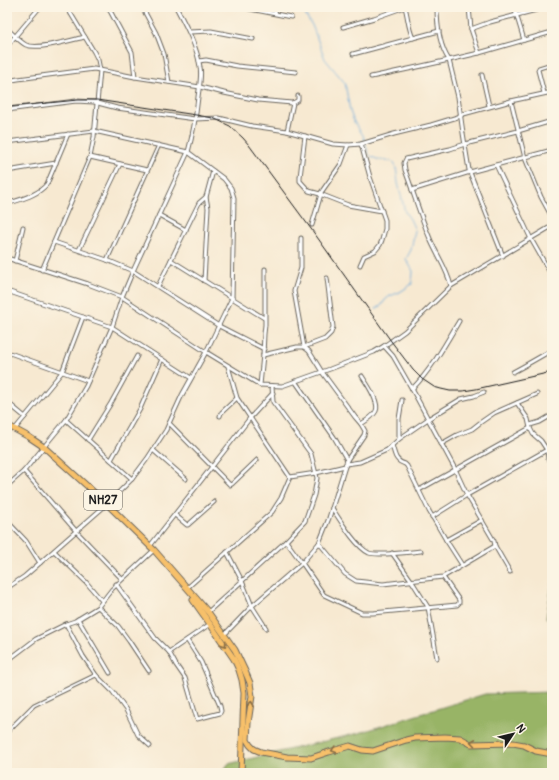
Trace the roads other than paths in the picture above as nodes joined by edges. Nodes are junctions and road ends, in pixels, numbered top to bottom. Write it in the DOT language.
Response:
graph roads {
  1 [pos="40,7"];
  2 [pos="66,7"];
  3 [pos="108,7"];
  4 [pos="142,7"];
  5 [pos="176,7"];
  6 [pos="240,7"];
  7 [pos="276,7"];
  8 [pos="437,7"];
  9 [pos="469,7"];
  10 [pos="514,7"];
  11 [pos="548,7"];
  12 [pos="275,13"];
  13 [pos="517,16"];
  14 [pos="291,17"];
  15 [pos="343,27"];
  16 [pos="7,29"];
  17 [pos="471,29"];
  18 [pos="439,31"];
  19 [pos="189,32"];
  20 [pos="552,32"];
  21 [pos="16,36"];
  22 [pos="85,37"];
  23 [pos="413,38"];
  24 [pos="254,39"];
  25 [pos="524,40"];
  26 [pos="7,46"];
  27 [pos="478,53"];
  28 [pos="353,54"];
  29 [pos="449,60"];
  30 [pos="198,61"];
  31 [pos="552,64"];
  32 [pos="100,70"];
  33 [pos="296,72"];
  34 [pos="482,75"];
  35 [pos="134,77"];
  36 [pos="371,77"];
  37 [pos="7,81"];
  38 [pos="168,82"];
  39 [pos="200,87"];
  40 [pos="552,92"];
  41 [pos="544,93"];
  42 [pos="298,96"];
  43 [pos="511,101"];
  44 [pos="97,103"];
  45 [pos="293,103"];
  46 [pos="489,106"];
  47 [pos="7,110"];
  48 [pos="460,115"];
  49 [pos="195,119"];
  50 [pos="552,121"];
  51 [pos="94,131"];
  52 [pos="287,131"];
  53 [pos="518,131"];
  54 [pos="68,134"];
  55 [pos="305,136"];
  56 [pos="7,142"];
  57 [pos="362,144"];
  58 [pos="465,144"];
  59 [pos="159,145"];
  60 [pos="348,145"];
  61 [pos="552,150"];
  62 [pos="188,152"];
  63 [pos="90,157"];
  64 [pos="525,158"];
  65 [pos="56,163"];
  66 [pos="120,164"];
  67 [pos="496,166"];
  68 [pos="147,170"];
  69 [pos="7,171"];
  70 [pos="213,171"];
  71 [pos="470,172"];
  72 [pos="412,190"];
  73 [pos="320,194"];
  74 [pos="206,197"];
  75 [pos="7,204"];
  76 [pos="382,211"];
  77 [pos="159,215"];
  78 [pos="552,217"];
  79 [pos="312,225"];
  80 [pos="552,226"];
  81 [pos="23,227"];
  82 [pos="186,230"];
  83 [pos="301,238"];
  84 [pos="531,239"];
  85 [pos="54,242"];
  86 [pos="79,250"];
  87 [pos="503,256"];
  88 [pos="7,258"];
  89 [pos="107,260"];
  90 [pos="171,260"];
  91 [pos="15,261"];
  92 [pos="360,265"];
  93 [pos="265,269"];
  94 [pos="42,270"];
  95 [pos="134,271"];
  96 [pos="552,276"];
  97 [pos="327,278"];
  98 [pos="204,281"];
  99 [pos="158,286"];
  100 [pos="451,286"];
  101 [pos="7,291"];
  102 [pos="122,297"];
  103 [pos="232,298"];
  104 [pos="83,317"];
  105 [pos="265,318"];
  106 [pos="459,321"];
  107 [pos="219,326"];
  108 [pos="112,327"];
  109 [pos="304,346"];
  110 [pos="384,346"];
  111 [pos="264,349"];
  112 [pos="552,350"];
  113 [pos="7,352"];
  114 [pos="206,352"];
  115 [pos="137,356"];
  116 [pos="263,356"];
  117 [pos="162,359"];
  118 [pos="228,366"];
  119 [pos="62,372"];
  120 [pos="322,372"];
  121 [pos="512,372"];
  122 [pos="362,376"];
  123 [pos="191,378"];
  124 [pos="88,381"];
  125 [pos="295,381"];
  126 [pos="260,385"];
  127 [pos="272,386"];
  128 [pos="412,389"];
  129 [pos="484,392"];
  130 [pos="272,393"];
  131 [pos="537,394"];
  132 [pos="237,398"];
  133 [pos="402,400"];
  134 [pos="7,402"];
  135 [pos="518,403"];
  136 [pos="552,415"];
  137 [pos="220,416"];
  138 [pos="25,417"];
  139 [pos="250,418"];
  140 [pos="428,419"];
  141 [pos="66,420"];
  142 [pos="169,423"];
  143 [pos="362,424"];
  144 [pos="7,425"];
  145 [pos="530,427"];
  146 [pos="15,429"];
  147 [pos="398,439"];
  148 [pos="88,440"];
  149 [pos="441,444"];
  150 [pos="392,445"];
  151 [pos="44,447"];
  152 [pos="552,447"];
  153 [pos="153,450"];
  154 [pos="547,450"];
  155 [pos="548,459"];
  156 [pos="111,460"];
  157 [pos="257,460"];
  158 [pos="347,460"];
  159 [pos="346,465"];
  160 [pos="212,467"];
  161 [pos="455,470"];
  162 [pos="24,471"];
  163 [pos="316,473"];
  164 [pos="290,477"];
  165 [pos="132,479"];
  166 [pos="186,479"];
  167 [pos="7,486"];
  168 [pos="419,490"];
  169 [pos="467,495"];
  170 [pos="214,502"];
  171 [pos="107,504"];
  172 [pos="332,508"];
  173 [pos="175,515"];
  174 [pos="432,517"];
  175 [pos="482,520"];
  176 [pos="7,521"];
  177 [pos="76,531"];
  178 [pos="286,540"];
  179 [pos="446,540"];
  180 [pos="319,543"];
  181 [pos="495,546"];
  182 [pos="152,548"];
  183 [pos="54,551"];
  184 [pos="421,551"];
  185 [pos="227,552"];
  186 [pos="392,553"];
  187 [pos="40,563"];
  188 [pos="302,563"];
  189 [pos="462,565"];
  190 [pos="510,572"];
  191 [pos="443,577"];
  192 [pos="122,579"];
  193 [pos="411,580"];
  194 [pos="242,581"];
  195 [pos="116,584"];
  196 [pos="7,588"];
  197 [pos="187,588"];
  198 [pos="102,601"];
  199 [pos="98,606"];
  200 [pos="252,606"];
  201 [pos="428,607"];
  202 [pos="208,612"];
  203 [pos="78,619"];
  204 [pos="66,624"];
  205 [pos="210,624"];
  206 [pos="266,628"];
  207 [pos="224,635"];
  208 [pos="187,640"];
  209 [pos="170,652"];
  210 [pos="437,658"];
  211 [pos="7,661"];
  212 [pos="149,671"];
  213 [pos="110,673"];
  214 [pos="96,675"];
  215 [pos="7,732"];
  216 [pos="150,746"];
  217 [pos="552,754"];
  218 [pos="241,773"];
  1 -- 21 [label="street"];
  2 -- 22 [label="street"];
  3 -- 35 [label="street"];
  4 -- 38 [label="street"];
  5 -- 19 [label="street"];
  6 -- 12 [label="street"];
  7 -- 12 [label="street"];
  8 -- 18 [label="street"];
  9 -- 17 [label="street"];
  10 -- 13 [label="street"];
  11 -- 13 [label="street"];
  12 -- 14 [label="street"];
  13 -- 17 [label="street"];
  13 -- 25 [label="street"];
  15 -- 23 [label="street"];
  16 -- 21 [label="street"];
  17 -- 27 [label="street"];
  18 -- 23 [label="street"];
  18 -- 29 [label="street"];
  19 -- 24 [label="street"];
  19 -- 30 [label="street"];
  20 -- 25 [label="street"];
  21 -- 22 [label="street"];
  21 -- 26 [label="street"];
  22 -- 32 [label="street"];
  23 -- 28 [label="street"];
  25 -- 27 [label="street"];
  27 -- 29 [label="street"];
  29 -- 36 [label="street"];
  29 -- 48 [label="street"];
  30 -- 33 [label="street"];
  30 -- 39 [label="street"];
  31 -- 41 [label="street"];
  32 -- 35 [label="street"];
  32 -- 37 [label="street"];
  32 -- 44 [label="street"];
  34 -- 46 [label="street"];
  35 -- 38 [label="street"];
  38 -- 39 [label="street"];
  39 -- 45 [label="street"];
  39 -- 49 [label="street"];
  40 -- 41 [label="street"];
  41 -- 43 [label="street"];
  42 -- 45 [label="street"];
  43 -- 46 [label="street"];
  43 -- 53 [label="street"];
  44 -- 47 [label="street"];
  44 -- 49 [label="street"];
  44 -- 51 [label="street"];
  45 -- 52 [label="street"];
  46 -- 48 [label="street"];
  48 -- 57 [label="street"];
  48 -- 58 [label="street"];
  49 -- 52 [label="street"];
  49 -- 62 [label="street"];
  50 -- 53 [label="street"];
  51 -- 54 [label="street"];
  51 -- 59 [label="street"];
  51 -- 63 [label="street"];
  52 -- 55 [label="street"];
  53 -- 58 [label="street"];
  53 -- 64 [label="street"];
  54 -- 56 [label="street"];
  54 -- 65 [label="street"];
  55 -- 60 [label="street"];
  55 -- 73 [label="street"];
  57 -- 60 [label="street"];
  57 -- 76 [label="street"];
  58 -- 71 [label="street"];
  58 -- 72 [label="street"];
  59 -- 62 [label="street"];
  59 -- 68 [label="street"];
  60 -- 73 [label="street"];
  61 -- 64 [label="street"];
  62 -- 70 [label="street"];
  62 -- 77 [label="street"];
  63 -- 66 [label="street"];
  63 -- 85 [label="street"];
  64 -- 67 [label="street"];
  64 -- 78 [label="street"];
  65 -- 69 [label="street"];
  65 -- 75 [label="street"];
  66 -- 68 [label="street"];
  66 -- 86 [label="street"];
  67 -- 71 [label="street"];
  67 -- 84 [label="street"];
  68 -- 89 [label="street"];
  70 -- 74 [label="street"];
  70 -- 103 [label="street"];
  71 -- 72 [label="street"];
  71 -- 87 [label="street"];
  72 -- 100 [label="street"];
  73 -- 76 [label="street"];
  73 -- 79 [label="street"];
  74 -- 82 [label="street"];
  74 -- 98 [label="street"];
  76 -- 92 [label="street"];
  77 -- 82 [label="street"];
  77 -- 95 [label="street"];
  80 -- 84 [label="street"];
  81 -- 91 [label="street"];
  82 -- 90 [label="street"];
  83 -- 109 [label="street"];
  84 -- 87 [label="street"];
  84 -- 96 [label="street"];
  85 -- 86 [label="street"];
  85 -- 94 [label="street"];
  86 -- 89 [label="street"];
  87 -- 100 [label="street"];
  88 -- 91 [label="street"];
  89 -- 95 [label="street"];
  90 -- 98 [label="street"];
  90 -- 99 [label="street"];
  91 -- 94 [label="street"];
  93 -- 105 [label="street"];
  94 -- 102 [label="street"];
  95 -- 99 [label="street"];
  95 -- 102 [label="street"];
  97 -- 109 [label="street"];
  98 -- 103 [label="street"];
  99 -- 107 [label="street"];
  100 -- 110 [label="street"];
  101 -- 104 [label="street"];
  102 -- 108 [label="street"];
  102 -- 114 [label="street"];
  103 -- 105 [label="street"];
  103 -- 107 [label="street"];
  104 -- 108 [label="street"];
  104 -- 119 [label="street"];
  105 -- 111 [label="street"];
  106 -- 128 [label="street"];
  107 -- 111 [label="street"];
  107 -- 114 [label="street"];
  108 -- 117 [label="street"];
  108 -- 124 [label="street"];
  109 -- 116 [label="street"];
  109 -- 120 [label="street"];
  110 -- 120 [label="street"];
  110 -- 128 [label="street"];
  111 -- 116 [label="street"];
  112 -- 121 [label="street"];
  113 -- 119 [label="street"];
  114 -- 118 [label="street"];
  114 -- 123 [label="street"];
  115 -- 148 [label="street"];
  116 -- 126 [label="street"];
  117 -- 123 [label="street"];
  117 -- 156 [label="street"];
  118 -- 126 [label="street"];
  118 -- 132 [label="street"];
  119 -- 124 [label="street"];
  119 -- 138 [label="street"];
  120 -- 125 [label="street"];
  120 -- 143 [label="street"];
  122 -- 143 [label="street"];
  123 -- 142 [label="street"];
  124 -- 141 [label="street"];
  125 -- 127 [label="street"];
  125 -- 158 [label="street"];
  126 -- 127 [label="street"];
  127 -- 130 [label="street"];
  128 -- 140 [label="street"];
  129 -- 140 [label="street"];
  130 -- 139 [label="street"];
  130 -- 163 [label="street"];
  131 -- 135 [label="street"];
  132 -- 137 [label="street"];
  132 -- 139 [label="street"];
  133 -- 147 [label="street"];
  134 -- 138 [label="street"];
  135 -- 145 [label="street"];
  135 -- 149 [label="street"];
  136 -- 145 [label="street"];
  138 -- 146 [label="street"];
  139 -- 160 [label="street"];
  139 -- 164 [label="street"];
  140 -- 147 [label="street"];
  140 -- 149 [label="street"];
  141 -- 148 [label="street"];
  141 -- 151 [label="street"];
  142 -- 153 [label="street"];
  142 -- 160 [label="street"];
  143 -- 158 [label="street"];
  144 -- 146 [label="highway, NH27"];
  145 -- 154 [label="street"];
  145 -- 161 [label="street"];
  146 -- 151 [label="highway, NH27"];
  147 -- 150 [label="street"];
  148 -- 156 [label="street"];
  149 -- 161 [label="street"];
  150 -- 159 [label="street"];
  150 -- 168 [label="street"];
  151 -- 162 [label="street"];
  151 -- 171 [label="highway, NH27"];
  152 -- 154 [label="street"];
  153 -- 165 [label="street"];
  153 -- 166 [label="street"];
  154 -- 155 [label="street"];
  154 -- 169 [label="street"];
  156 -- 165 [label="street"];
  157 -- 160 [label="street"];
  158 -- 159 [label="street"];
  159 -- 163 [label="street"];
  159 -- 172 [label="street"];
  160 -- 173 [label="street"];
  161 -- 168 [label="street"];
  161 -- 169 [label="street"];
  162 -- 167 [label="street"];
  162 -- 177 [label="street"];
  163 -- 164 [label="street"];
  163 -- 178 [label="street"];
  164 -- 185 [label="street"];
  165 -- 171 [label="street"];
  168 -- 174 [label="street"];
  169 -- 174 [label="street"];
  169 -- 175 [label="street"];
  170 -- 173 [label="street"];
  171 -- 177 [label="street"];
  171 -- 182 [label="highway, NH27"];
  172 -- 180 [label="street"];
  172 -- 186 [label="street"];
  173 -- 182 [label="street"];
  174 -- 179 [label="street"];
  175 -- 179 [label="street"];
  175 -- 181 [label="street"];
  176 -- 187 [label="street"];
  177 -- 183 [label="street"];
  177 -- 192 [label="street"];
  178 -- 188 [label="street"];
  178 -- 194 [label="street"];
  179 -- 189 [label="street"];
  180 -- 188 [label="street"];
  180 -- 193 [label="street"];
  181 -- 189 [label="street"];
  181 -- 190 [label="street"];
  182 -- 192 [label="street"];
  182 -- 197 [label="highway, NH27"];
  183 -- 187 [label="street"];
  183 -- 198 [label="street"];
  184 -- 186 [label="street"];
  185 -- 194 [label="street"];
  185 -- 197 [label="street"];
  186 -- 193 [label="street"];
  187 -- 196 [label="street"];
  188 -- 200 [label="street"];
  188 -- 201 [label="street"];
  189 -- 191 [label="street"];
  191 -- 193 [label="street"];
  191 -- 201 [label="street"];
  192 -- 195 [label="street"];
  193 -- 201 [label="street"];
  194 -- 200 [label="street"];
  194 -- 202 [label="street"];
  195 -- 198 [label="street"];
  195 -- 209 [label="street"];
  197 -- 202 [label="highway, NH27"];
  197 -- 205 [label="highway, NH27"];
  198 -- 199 [label="street"];
  199 -- 203 [label="street"];
  199 -- 212 [label="street"];
  200 -- 206 [label="street"];
  200 -- 207 [label="street"];
  201 -- 210 [label="street"];
  202 -- 207 [label="highway, NH27"];
  203 -- 204 [label="street"];
  203 -- 213 [label="street"];
  204 -- 211 [label="street"];
  204 -- 214 [label="street"];
  205 -- 208 [label="street"];
  205 -- 218 [label="highway, NH27, one-way"];
  217 -- 207 [label="highway, NH27, one-way"];
  208 -- 209 [label="street"];
  208 -- 209 [label="street"];
  214 -- 215 [label="street"];
  214 -- 216 [label="street"];
}
